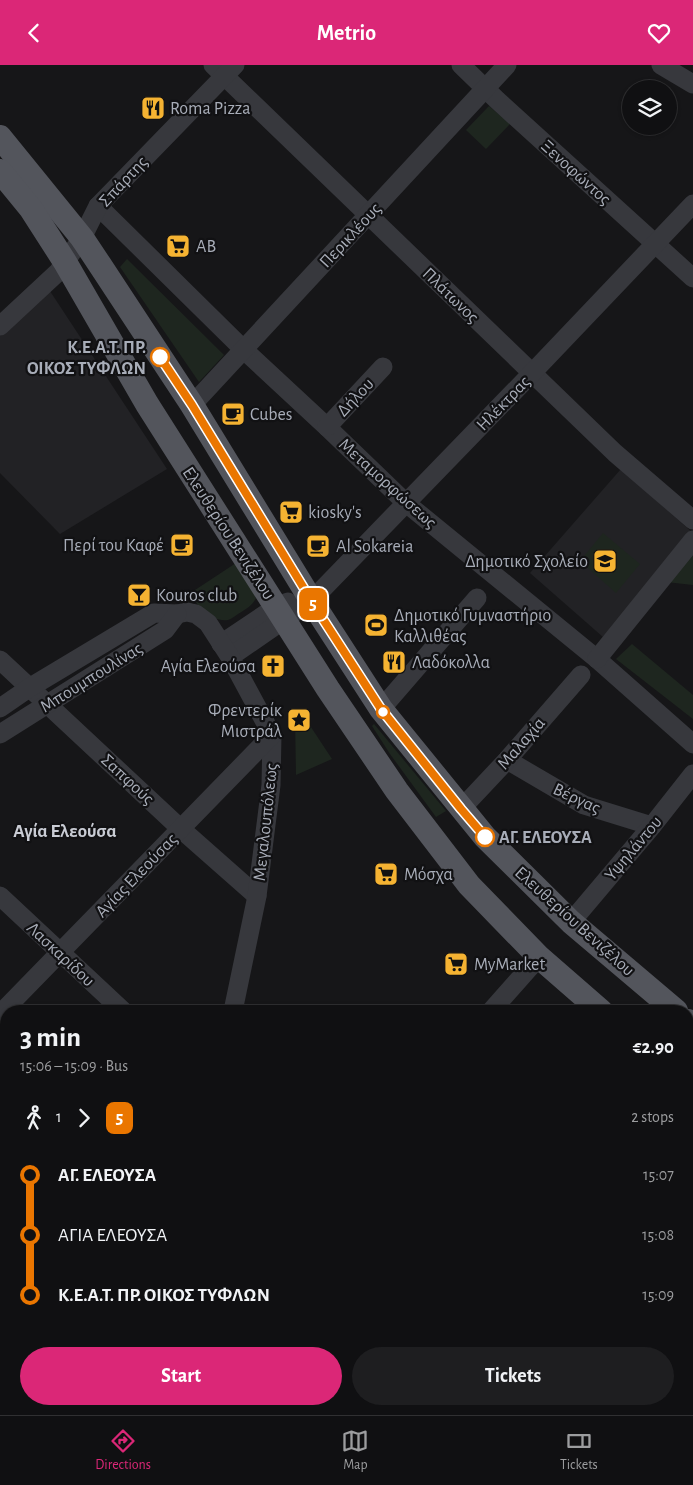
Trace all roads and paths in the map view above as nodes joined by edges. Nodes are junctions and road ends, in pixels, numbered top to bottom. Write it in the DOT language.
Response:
graph roads {
  1 [pos="461,65"];
  2 [pos="507,65"];
  3 [pos="661,65"];
  4 [pos="224,68"];
  5 [pos="688,75"];
  6 [pos="484,88"];
  7 [pos="0,137"];
  8 [pos="0,171"];
  9 [pos="693,204"];
  10 [pos="98,206"];
  11 [pos="369,215"];
  12 [pos="82,238"];
  13 [pos="656,244"];
  14 [pos="65,262"];
  15 [pos="693,278"];
  16 [pos="0,326"];
  17 [pos="243,349"];
  18 [pos="383,367"];
  19 [pos="533,372"];
  20 [pos="192,405"];
  21 [pos="328,427"];
  22 [pos="406,503"];
  23 [pos="693,521"];
  24 [pos="693,541"];
  25 [pos="477,598"];
  26 [pos="311,601"];
  27 [pos="280,613"];
  28 [pos="177,614"];
  29 [pos="225,650"];
  30 [pos="597,659"];
  31 [pos="0,660"];
  32 [pos="580,675"];
  33 [pos="29,688"];
  34 [pos="47,704"];
  35 [pos="0,708"];
  36 [pos="381,709"];
  37 [pos="0,734"];
  38 [pos="272,735"];
  39 [pos="693,744"];
  40 [pos="508,759"];
  41 [pos="693,774"];
  42 [pos="461,809"];
  43 [pos="652,826"];
  44 [pos="181,829"];
  45 [pos="0,896"];
  46 [pos="257,896"];
  47 [pos="571,922"];
  48 [pos="60,953"];
  49 [pos="539,957"];
  50 [pos="10,1005"];
  51 [pos="116,1005"];
  52 [pos="233,1005"];
  53 [pos="496,1005"];
  54 [pos="594,1005"];
  55 [pos="669,1005"];
  1 -- 6 [label="street, Ξενοφώντος"];
  2 -- 6 [label="street, Περικλέους"];
  3 -- 5 [label="street"];
  4 -- 10 [label="street, Σπάρτης"];
  4 -- 11 [label="street, Πλάτωνος"];
  6 -- 11 [label="street, Περικλέους"];
  6 -- 13 [label="street, Ξενοφώντος"];
  7 -- 12 [label="main road, Ελευθερίου Βενιζέλου"];
  8 -- 14 [label="main road, Ελευθερίου Βενιζέλου"];
  9 -- 13 [label="street, Ηλέκτρας"];
  10 -- 12 [label="street, Σπάρτης"];
  10 -- 17 [label="street, Μεταμορφώσεως"];
  11 -- 17 [label="street, Περικλέους"];
  11 -- 19 [label="street, Πλάτωνος"];
  12 -- 14 [label="street, Σπάρτης"];
  12 -- 20 [label="main road, Ελευθερίου Βενιζέλου"];
  13 -- 15 [label="street, Ξενοφώντος"];
  13 -- 19 [label="street, Ηλέκτρας"];
  14 -- 16 [label="street, Σπάρτης"];
  14 -- 27 [label="main road, Ελευθερίου Βενιζέλου"];
  17 -- 20 [label="street, Περικλέους"];
  17 -- 21 [label="street, Μεταμορφώσεως"];
  18 -- 21 [label="street, Δήλου"];
  19 -- 22 [label="street, Ηλέκτρας"];
  19 -- 23 [label="street, Πλάτωνος"];
  20 -- 26 [label="main road, Ελευθερίου Βενιζέλου"];
  21 -- 22 [label="street, Μεταμορφώσεως"];
  22 -- 26 [label="street, Ηλέκτρας"];
  22 -- 30 [label="street, Μεταμορφώσεως"];
  24 -- 30 [label="street"];
  25 -- 36 [label="street"];
  26 -- 27 [label="street"];
  26 -- 36 [label="main road, Ελευθερίου Βενιζέλου"];
  27 -- 29 [label="street"];
  27 -- 49 [label="main road, Ελευθερίου Βενιζέλου"];
  28 -- 29 [label="street, Μπουμπουλίνας"];
  28 -- 33 [label="street, Μπουμπουλίνας"];
  28 -- 34 [label="street, Μπουμπουλίνας"];
  29 -- 38 [label="street, Μεγαλουπόλεως"];
  30 -- 39 [label="street, Μεταμορφώσεως"];
  31 -- 33 [label="street, Σαπφούς"];
  32 -- 40 [label="street, Μαλαχία"];
  33 -- 34 [label="street, Σαπφούς"];
  33 -- 35 [label="street, Μπουμπουλίνας"];
  34 -- 37 [label="street, Μπουμπουλίνας"];
  34 -- 44 [label="street, Σαπφούς"];
  36 -- 42 [label="main road, Ελευθερίου Βενιζέλου"];
  38 -- 44 [label="street, Αγίας Ελεούσας"];
  38 -- 46 [label="street, Μεγαλουπόλεως"];
  40 -- 42 [label="street, Μαλαχία"];
  40 -- 43 [label="street, Βέργας"];
  41 -- 43 [label="street, Υψηλάντου"];
  42 -- 47 [label="main road, Ελευθερίου Βενιζέλου"];
  43 -- 47 [label="street, Υψηλάντου"];
  44 -- 46 [label="street, Σαπφούς"];
  44 -- 48 [label="street, Αγίας Ελεούσας"];
  45 -- 48 [label="street, Λασκαρίδου"];
  46 -- 52 [label="street, Μεγαλουπόλεως"];
  47 -- 55 [label="main road, Ελευθερίου Βενιζέλου"];
  48 -- 50 [label="street, Αγίας Ελεούσας"];
  48 -- 51 [label="street, Λασκαρίδου"];
  49 -- 53 [label="street"];
  49 -- 54 [label="main road, Ελευθερίου Βενιζέλου"];
}
